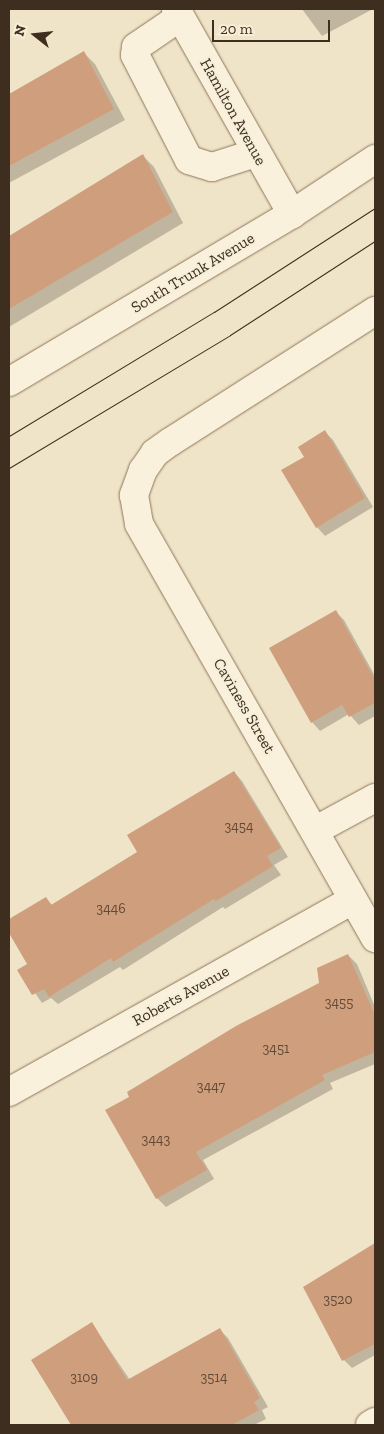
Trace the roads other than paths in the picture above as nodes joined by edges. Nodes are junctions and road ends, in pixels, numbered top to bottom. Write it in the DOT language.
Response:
graph roads {
  1 [pos="178,13"];
  2 [pos="256,153"];
  3 [pos="375,159"];
  4 [pos="292,214"];
  5 [pos="375,311"];
  6 [pos="9,382"];
  7 [pos="375,798"];
  8 [pos="316,830"];
  9 [pos="352,900"];
  10 [pos="375,938"];
  11 [pos="9,1092"];
  12 [pos="375,1422"];
  13 [pos="370,1425"];
  1 -- 2 [label="street, Hamilton Avenue"];
  1 -- 2 [label="street"];
  2 -- 4 [label="street, Hamilton Avenue"];
  3 -- 4 [label="street, South Trunk Avenue"];
  4 -- 6 [label="street, South Trunk Avenue"];
  5 -- 8 [label="street, Caviness Street"];
  7 -- 8 [label="street"];
  8 -- 9 [label="street, Caviness Street"];
  9 -- 10 [label="street, Caviness Street"];
  9 -- 11 [label="street, Roberts Avenue"];
  12 -- 13 [label="street"];
}
